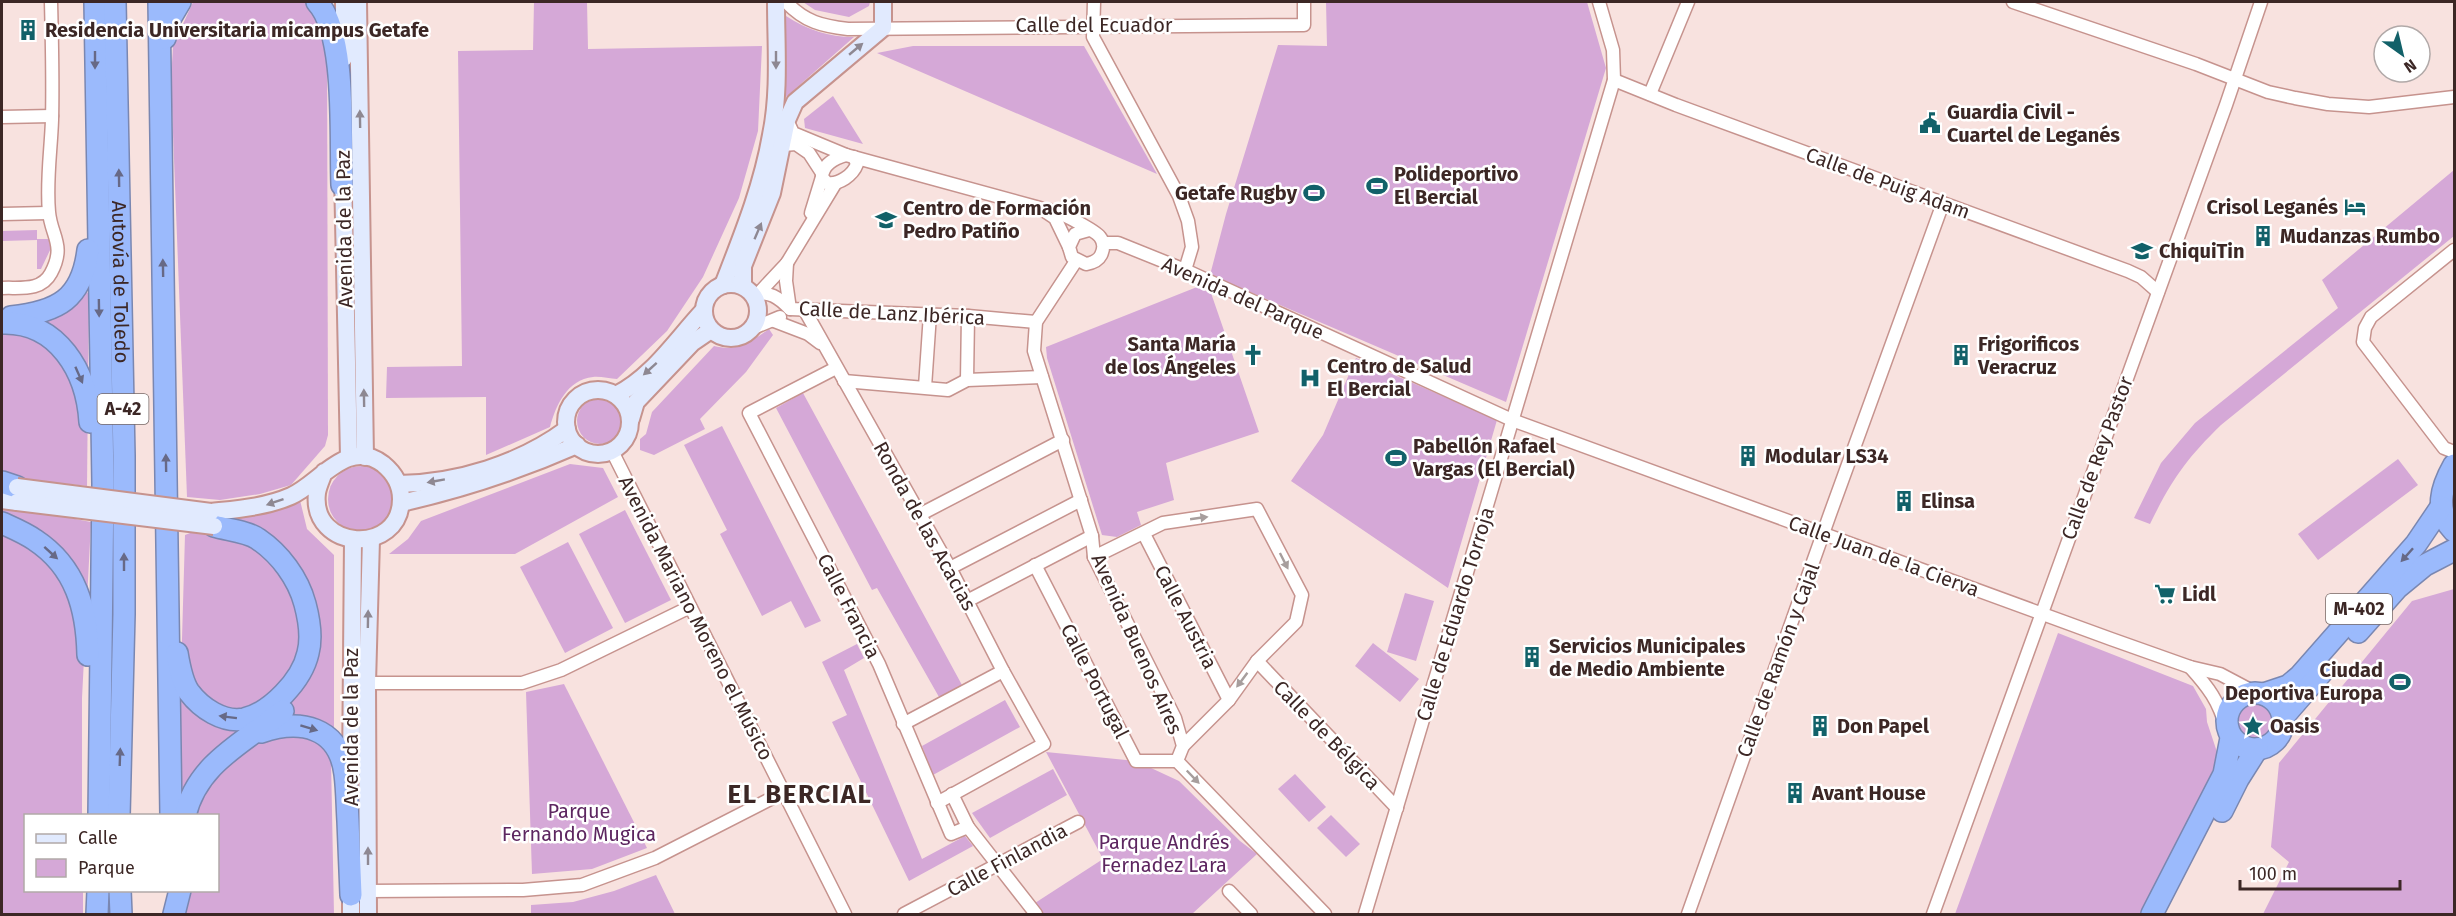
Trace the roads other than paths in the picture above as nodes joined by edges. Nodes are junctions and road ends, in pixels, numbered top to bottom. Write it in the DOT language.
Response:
graph roads {
  1 [pos="51,2"];
  2 [pos="95,2"];
  3 [pos="115,2"];
  4 [pos="159,2"];
  5 [pos="180,2"];
  6 [pos="318,2"];
  7 [pos="344,2"];
  8 [pos="358,2"];
  9 [pos="776,2"];
  10 [pos="786,2"];
  11 [pos="884,2"];
  12 [pos="1094,2"];
  13 [pos="1304,2"];
  14 [pos="1599,2"];
  15 [pos="1689,2"];
  16 [pos="2013,2"];
  17 [pos="2261,2"];
  18 [pos="1095,25"];
  19 [pos="884,27"];
  20 [pos="160,74"];
  21 [pos="2234,79"];
  22 [pos="1614,80"];
  23 [pos="1650,94"];
  24 [pos="2454,97"];
  25 [pos="52,116"];
  26 [pos="2,117"];
  27 [pos="787,120"];
  28 [pos="783,145"];
  29 [pos="850,156"];
  30 [pos="890,166"];
  31 [pos="854,171"];
  32 [pos="822,175"];
  33 [pos="835,184"];
  34 [pos="342,185"];
  35 [pos="96,186"];
  36 [pos="1944,203"];
  37 [pos="1040,207"];
  38 [pos="48,213"];
  39 [pos="2,214"];
  40 [pos="807,228"];
  41 [pos="1089,230"];
  42 [pos="1103,243"];
  43 [pos="1069,247"];
  44 [pos="2454,250"];
  45 [pos="1076,261"];
  46 [pos="787,262"];
  47 [pos="1185,270"];
  48 [pos="723,285"];
  49 [pos="2,288"];
  50 [pos="751,291"];
  51 [pos="2158,292"];
  52 [pos="790,309"];
  53 [pos="804,309"];
  54 [pos="703,311"];
  55 [pos="930,314"];
  56 [pos="968,316"];
  57 [pos="2,317"];
  58 [pos="774,321"];
  59 [pos="1036,322"];
  60 [pos="2,323"];
  61 [pos="751,329"];
  62 [pos="711,330"];
  63 [pos="825,348"];
  64 [pos="836,368"];
  65 [pos="1042,377"];
  66 [pos="967,380"];
  67 [pos="844,381"];
  68 [pos="926,387"];
  69 [pos="616,394"];
  70 [pos="631,419"];
  71 [pos="1512,420"];
  72 [pos="567,429"];
  73 [pos="1063,440"];
  74 [pos="577,446"];
  75 [pos="612,451"];
  76 [pos="357,457"];
  77 [pos="2450,460"];
  78 [pos="324,472"];
  79 [pos="103,484"];
  80 [pos="399,484"];
  81 [pos="8,491"];
  82 [pos="1081,501"];
  83 [pos="401,503"];
  84 [pos="2440,507"];
  85 [pos="919,515"];
  86 [pos="213,519"];
  87 [pos="2,522"];
  88 [pos="2454,531"];
  89 [pos="1144,534"];
  90 [pos="1822,535"];
  91 [pos="1092,536"];
  92 [pos="371,539"];
  93 [pos="353,540"];
  94 [pos="2454,550"];
  95 [pos="1094,557"];
  96 [pos="1035,565"];
  97 [pos="950,567"];
  98 [pos="967,602"];
  99 [pos="168,605"];
  100 [pos="690,607"];
  101 [pos="2042,614"];
  102 [pos="1257,661"];
  103 [pos="2190,667"];
  104 [pos="1003,671"];
  105 [pos="367,683"];
  106 [pos="2259,693"];
  107 [pos="1228,700"];
  108 [pos="2283,717"];
  109 [pos="903,724"];
  110 [pos="2229,733"];
  111 [pos="234,746"];
  112 [pos="1183,746"];
  113 [pos="2257,749"];
  114 [pos="1177,761"];
  115 [pos="784,792"];
  116 [pos="952,794"];
  117 [pos="937,803"];
  118 [pos="1397,808"];
  119 [pos="99,809"];
  120 [pos="119,814"];
  121 [pos="171,814"];
  122 [pos="186,814"];
  123 [pos="1078,822"];
  124 [pos="968,827"];
  125 [pos="998,865"];
  126 [pos="1229,891"];
  127 [pos="98,892"];
  128 [pos="120,892"];
  129 [pos="172,892"];
  130 [pos="180,892"];
  131 [pos="357,900"];
  132 [pos="97,915"];
  133 [pos="121,915"];
  134 [pos="173,915"];
  135 [pos="368,915"];
  136 [pos="845,915"];
  137 [pos="904,915"];
  138 [pos="1036,915"];
  139 [pos="1251,915"];
  140 [pos="1325,915"];
  141 [pos="1365,915"];
  142 [pos="1688,915"];
  143 [pos="1933,915"];
  144 [pos="2152,915"];
  145 [pos="2168,915"];
  1 -- 25 [label="street"];
  2 -- 35 [label="highway, Autovía de Toledo / A-42, one-way"];
  120 -- 3 [label="highway, Autovía de Toledo / A-42, one-way"];
  4 -- 20 [label="highway"];
  5 -- 20 [label="highway"];
  6 -- 34 [label="highway"];
  7 -- 34 [label="street, Avenida de la Paz"];
  76 -- 8 [label="street, Avenida de la Paz, one-way"];
  9 -- 48 [label="street, one-way"];
  10 -- 19 [label="street, Calle del Ecuador"];
  11 -- 19 [label="street"];
  12 -- 18 [label="street"];
  13 -- 18 [label="street, Calle del Ecuador"];
  14 -- 22 [label="street, Calle de Eduardo Torroja"];
  15 -- 23 [label="street"];
  16 -- 21 [label="street"];
  17 -- 21 [label="street, Calle de Rey Pastor"];
  18 -- 19 [label="street, Calle del Ecuador"];
  18 -- 47 [label="street"];
  27 -- 19 [label="street, one-way"];
  99 -- 20 [label="highway, one-way"];
  21 -- 24 [label="street"];
  21 -- 51 [label="street, Calle de Rey Pastor"];
  22 -- 23 [label="street, Calle de Puig Adam"];
  22 -- 71 [label="street, Calle de Eduardo Torroja"];
  23 -- 36 [label="street, Calle de Puig Adam"];
  25 -- 26 [label="street"];
  25 -- 38 [label="street"];
  27 -- 28 [label="street"];
  27 -- 29 [label="street"];
  28 -- 32 [label="street"];
  50 -- 28 [label="street, one-way"];
  29 -- 30 [label="street"];
  29 -- 31 [label="street"];
  29 -- 32 [label="street"];
  30 -- 31 [label="street"];
  30 -- 37 [label="street"];
  31 -- 33 [label="street"];
  32 -- 33 [label="street"];
  32 -- 40 [label="street"];
  33 -- 40 [label="street"];
  34 -- 76 [label="street, Avenida de la Paz"];
  35 -- 57 [label="highway"];
  35 -- 79 [label="highway, Autovía de Toledo / A-42, one-way"];
  36 -- 51 [label="street, Calle de Puig Adam"];
  36 -- 90 [label="street, Calle de Ramón y Cajal"];
  37 -- 41 [label="street"];
  37 -- 43 [label="street"];
  38 -- 39 [label="street"];
  38 -- 49 [label="street"];
  40 -- 46 [label="street"];
  41 -- 42 [label="street"];
  41 -- 43 [label="street"];
  42 -- 45 [label="street"];
  42 -- 47 [label="street, Avenida del Parque"];
  43 -- 45 [label="street"];
  44 -- 77 [label="street"];
  45 -- 59 [label="street, Avenida Buenos Aires"];
  46 -- 50 [label="street"];
  46 -- 52 [label="street"];
  47 -- 71 [label="street, Avenida del Parque"];
  48 -- 50 [label="street"];
  48 -- 54 [label="street"];
  50 -- 52 [label="street, Calle de Lanz Ibérica"];
  50 -- 61 [label="street"];
  51 -- 101 [label="street, Calle de Rey Pastor"];
  52 -- 53 [label="street, Calle de Lanz Ibérica"];
  52 -- 58 [label="street"];
  53 -- 55 [label="street, Calle de Lanz Ibérica"];
  53 -- 63 [label="street, Ronda de las Acacias"];
  54 -- 62 [label="street"];
  54 -- 69 [label="street, one-way"];
  55 -- 56 [label="street, Calle de Lanz Ibérica"];
  55 -- 68 [label="street"];
  56 -- 59 [label="street, Calle de Lanz Ibérica"];
  56 -- 66 [label="street"];
  58 -- 61 [label="street"];
  58 -- 63 [label="street"];
  59 -- 65 [label="street, Avenida Buenos Aires"];
  60 -- 79 [label="highway, one-way"];
  61 -- 62 [label="street"];
  62 -- 70 [label="street"];
  63 -- 64 [label="street, Ronda de las Acacias"];
  64 -- 67 [label="street, Ronda de las Acacias"];
  64 -- 109 [label="street, Calle Francia"];
  65 -- 66 [label="street"];
  65 -- 73 [label="street, Avenida Buenos Aires"];
  66 -- 68 [label="street"];
  67 -- 68 [label="street"];
  67 -- 85 [label="street, Ronda de las Acacias"];
  69 -- 70 [label="street"];
  69 -- 72 [label="street"];
  70 -- 75 [label="street"];
  71 -- 90 [label="street, Calle Juan de la Cierva"];
  71 -- 118 [label="street, Calle de Eduardo Torroja"];
  72 -- 74 [label="street"];
  72 -- 80 [label="street, one-way"];
  73 -- 82 [label="street, Avenida Buenos Aires"];
  73 -- 85 [label="street"];
  74 -- 75 [label="street"];
  74 -- 83 [label="street"];
  75 -- 100 [label="street, Avenida Mariano Moreno el Músico"];
  76 -- 78 [label="street"];
  76 -- 80 [label="street"];
  77 -- 84 [label="highway, M-402"];
  78 -- 86 [label="street, one-way"];
  78 -- 93 [label="street"];
  79 -- 119 [label="highway, Autovía de Toledo / A-42"];
  80 -- 83 [label="street"];
  81 -- 86 [label="street, bridge"];
  82 -- 91 [label="street, Avenida Buenos Aires"];
  82 -- 97 [label="street"];
  83 -- 92 [label="street"];
  84 -- 88 [label="highway"];
  84 -- 106 [label="highway, M-402, one-way"];
  85 -- 97 [label="street, Ronda de las Acacias"];
  86 -- 99 [label="highway, one-way"];
  86 -- 111 [label="highway"];
  87 -- 119 [label="highway, one-way"];
  89 -- 95 [label="street"];
  89 -- 102 [label="street, one-way"];
  89 -- 107 [label="street, Calle Austria"];
  90 -- 101 [label="street, Calle Juan de la Cierva"];
  90 -- 142 [label="street, Calle de Ramón y Cajal"];
  91 -- 95 [label="street, Avenida Buenos Aires"];
  91 -- 96 [label="street"];
  92 -- 93 [label="street"];
  105 -- 92 [label="street, one-way"];
  93 -- 131 [label="street, Avenida de la Paz"];
  94 -- 108 [label="highway, M-402"];
  95 -- 112 [label="street, Avenida Buenos Aires"];
  96 -- 98 [label="street"];
  96 -- 114 [label="street, Calle Portugal"];
  97 -- 98 [label="street, Ronda de las Acacias"];
  98 -- 104 [label="street, Ronda de las Acacias"];
  99 -- 121 [label="highway"];
  100 -- 105 [label="street"];
  100 -- 115 [label="street, Avenida Mariano Moreno el Músico"];
  101 -- 103 [label="street, Calle Juan de la Cierva"];
  101 -- 143 [label="street, Calle de Rey Pastor"];
  102 -- 107 [label="street, one-way"];
  102 -- 118 [label="street, Calle de Bélgica"];
  103 -- 106 [label="street, Calle Juan de la Cierva"];
  103 -- 110 [label="street"];
  104 -- 109 [label="street"];
  104 -- 116 [label="street, Ronda de las Acacias"];
  131 -- 105 [label="street, one-way"];
  106 -- 108 [label="highway"];
  106 -- 110 [label="highway, M-402"];
  107 -- 112 [label="street"];
  108 -- 113 [label="highway, M-402"];
  109 -- 117 [label="street, Calle Francia"];
  110 -- 113 [label="highway"];
  110 -- 144 [label="highway, M-402"];
  111 -- 122 [label="highway"];
  111 -- 131 [label="highway, one-way"];
  112 -- 114 [label="street, Avenida Buenos Aires"];
  113 -- 145 [label="highway, M-402"];
  114 -- 140 [label="street, Avenida Buenos Aires, one-way"];
  115 -- 131 [label="street"];
  115 -- 136 [label="street, Avenida Mariano Moreno el Músico"];
  116 -- 117 [label="street"];
  116 -- 124 [label="street"];
  117 -- 124 [label="street, Calle Francia"];
  118 -- 141 [label="street, Calle de Eduardo Torroja"];
  123 -- 125 [label="street, Calle Finlandia"];
  124 -- 125 [label="street"];
  125 -- 137 [label="street, Calle Finlandia"];
  125 -- 138 [label="street"];
  126 -- 139 [label="street"];
  127 -- 132 [label="highway"];
  128 -- 133 [label="highway"];
  129 -- 134 [label="highway"];
  130 -- 134 [label="highway"];
  131 -- 135 [label="street"];
}
